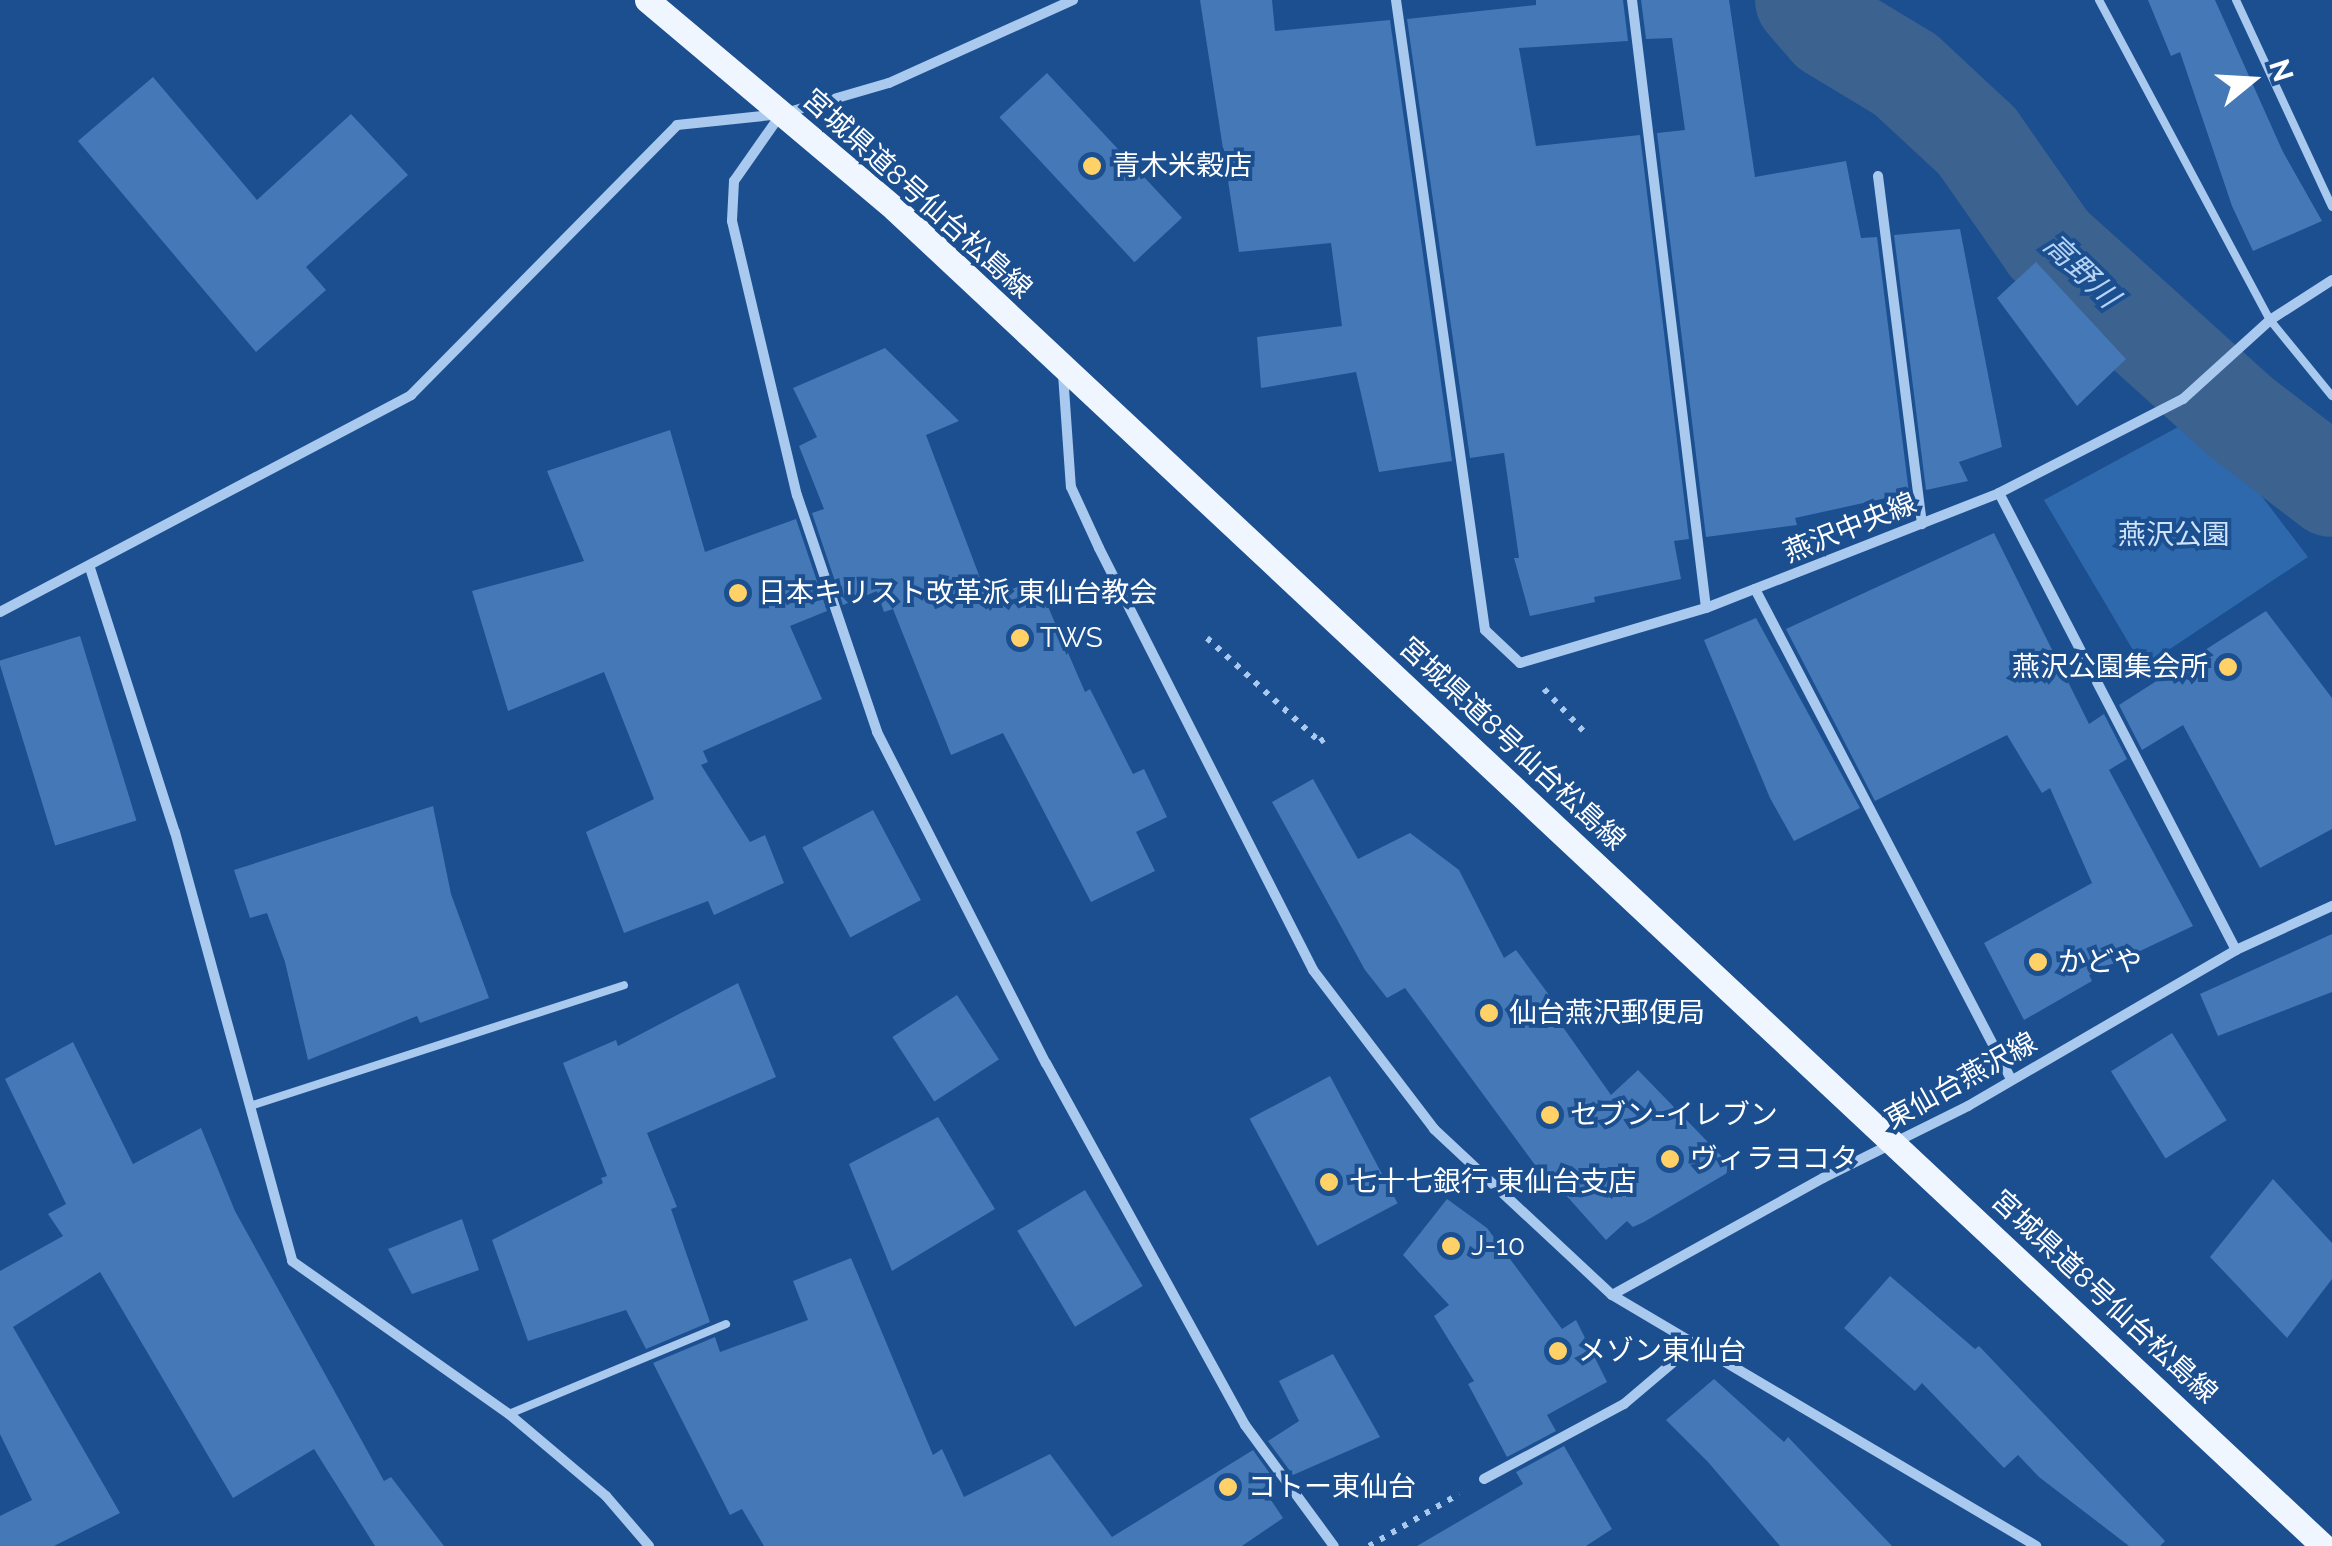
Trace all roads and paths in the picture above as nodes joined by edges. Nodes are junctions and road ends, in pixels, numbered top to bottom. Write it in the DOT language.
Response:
graph roads {
  1 [pos="647,0"];
  2 [pos="1073,0"];
  3 [pos="1396,0"];
  4 [pos="1632,0"];
  5 [pos="2099,0"];
  6 [pos="2236,0"];
  7 [pos="782,114"];
  8 [pos="1878,176"];
  9 [pos="2332,208"];
  10 [pos="2332,280"];
  11 [pos="2270,320"];
  12 [pos="1062,366"];
  13 [pos="2332,396"];
  14 [pos="1999,493"];
  15 [pos="1922,524"];
  16 [pos="90,568"];
  17 [pos="1755,589"];
  18 [pos="1706,608"];
  19 [pos="0,612"];
  20 [pos="1207,638"];
  21 [pos="1536,681"];
  22 [pos="1329,735"];
  23 [pos="1587,735"];
  24 [pos="2332,906"];
  25 [pos="2236,950"];
  26 [pos="624,984"];
  27 [pos="2011,1079"];
  28 [pos="250,1106"];
  29 [pos="1894,1144"];
  30 [pos="1612,1295"];
  31 [pos="726,1324"];
  32 [pos="1697,1342"];
  33 [pos="509,1414"];
  34 [pos="1484,1479"];
  35 [pos="648,1546"];
  36 [pos="1334,1546"];
  37 [pos="1369,1546"];
  38 [pos="2036,1546"];
  39 [pos="2323,1546"];
  1 -- 7 [label="main road, 宮城県道8号仙台松島線"];
  2 -- 7 [label="street"];
  3 -- 18 [label="street, 燕沢中央線"];
  4 -- 18 [label="street"];
  5 -- 11 [label="lane"];
  6 -- 9 [label="lane"];
  7 -- 12 [label="main road, 宮城県道8号仙台松島線"];
  7 -- 16 [label="street"];
  7 -- 36 [label="street"];
  8 -- 15 [label="street"];
  10 -- 11 [label="street"];
  11 -- 13 [label="lane"];
  11 -- 14 [label="street, 燕沢中央線"];
  12 -- 29 [label="main road, 宮城県道8号仙台松島線"];
  12 -- 30 [label="street"];
  14 -- 15 [label="street, 燕沢中央線"];
  14 -- 25 [label="street"];
  15 -- 17 [label="street, 燕沢中央線"];
  16 -- 19 [label="street"];
  16 -- 28 [label="street"];
  17 -- 18 [label="street, 燕沢中央線"];
  17 -- 27 [label="street"];
  20 -- 22 [label="path"];
  21 -- 23 [label="path"];
  24 -- 25 [label="street, 東仙台燕沢線"];
  25 -- 27 [label="street, 東仙台燕沢線"];
  26 -- 28 [label="lane"];
  27 -- 29 [label="street, 東仙台燕沢線"];
  28 -- 33 [label="street"];
  29 -- 30 [label="street, 東仙台燕沢線"];
  29 -- 39 [label="main road, 宮城県道8号仙台松島線"];
  30 -- 32 [label="street"];
  31 -- 33 [label="lane"];
  32 -- 34 [label="street"];
  32 -- 38 [label="street"];
  33 -- 35 [label="street"];
  34 -- 37 [label="path"];
}
